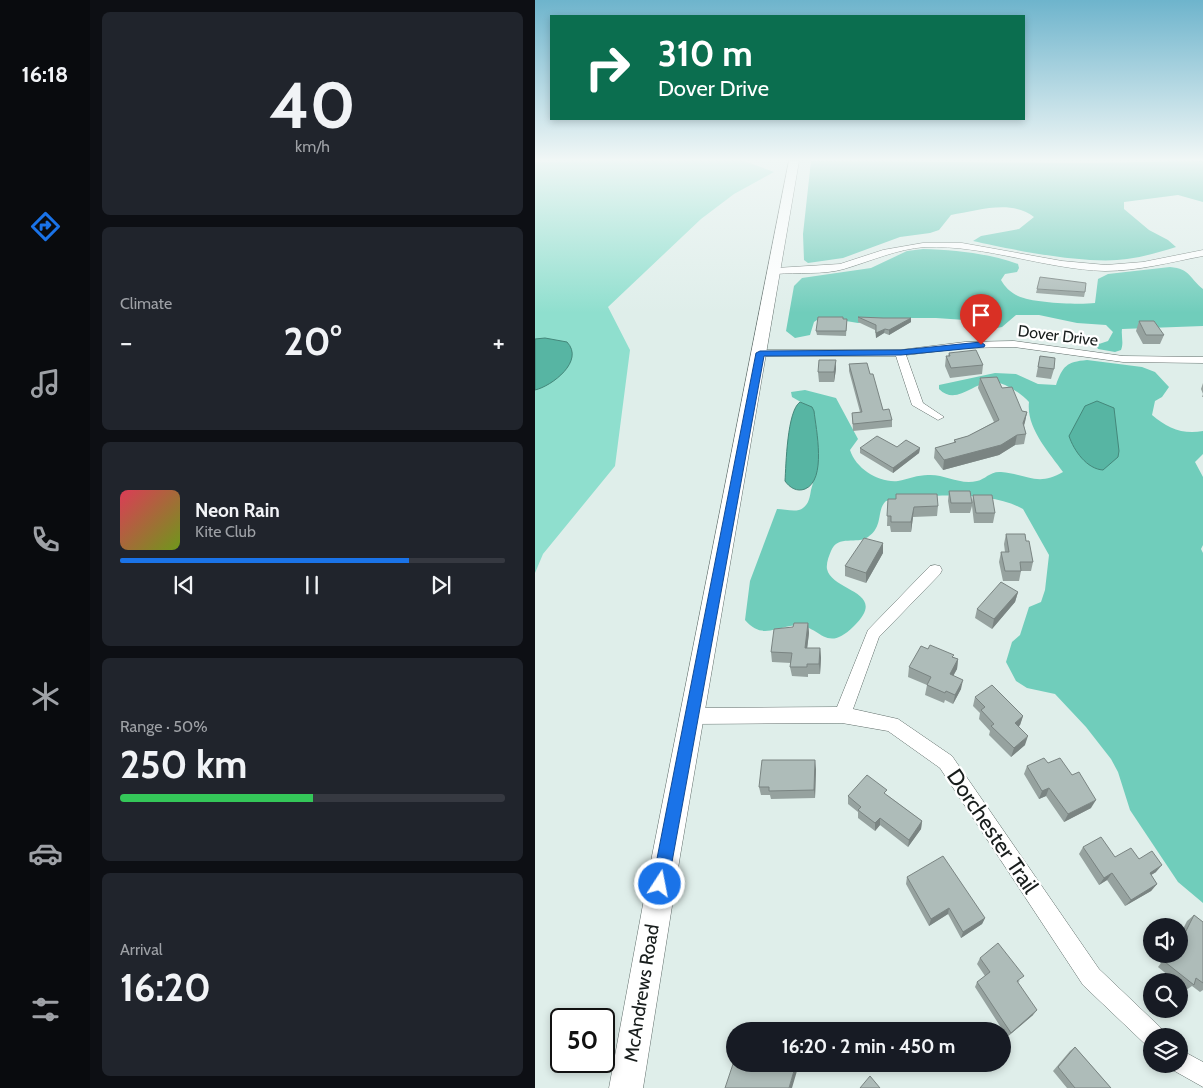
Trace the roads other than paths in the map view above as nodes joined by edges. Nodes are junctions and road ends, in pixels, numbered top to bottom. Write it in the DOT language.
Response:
graph roads {
  1 [pos="786,212"];
  2 [pos="1203,253"];
  3 [pos="776,271"];
  4 [pos="760,353"];
  5 [pos="901,353"];
  6 [pos="1203,360"];
  7 [pos="938,417"];
  8 [pos="935,570"];
  9 [pos="691,716"];
  10 [pos="843,716"];
  11 [pos="1145,1028"];
  12 [pos="1188,1066"];
  13 [pos="1203,1075"];
  14 [pos="626,1088"];
  1 -- 3 [label="main road, McAndrews Road"];
  2 -- 3 [label="street"];
  3 -- 4 [label="main road, McAndrews Road"];
  4 -- 5 [label="street, Dover Drive"];
  4 -- 9 [label="main road, McAndrews Road"];
  5 -- 6 [label="street, Dover Drive"];
  5 -- 7 [label="street"];
  8 -- 10 [label="street"];
  9 -- 10 [label="street, Dorchester Trail"];
  9 -- 14 [label="main road, McAndrews Road"];
  10 -- 11 [label="street, Dorchester Trail"];
  12 -- 13 [label="street"];
}
